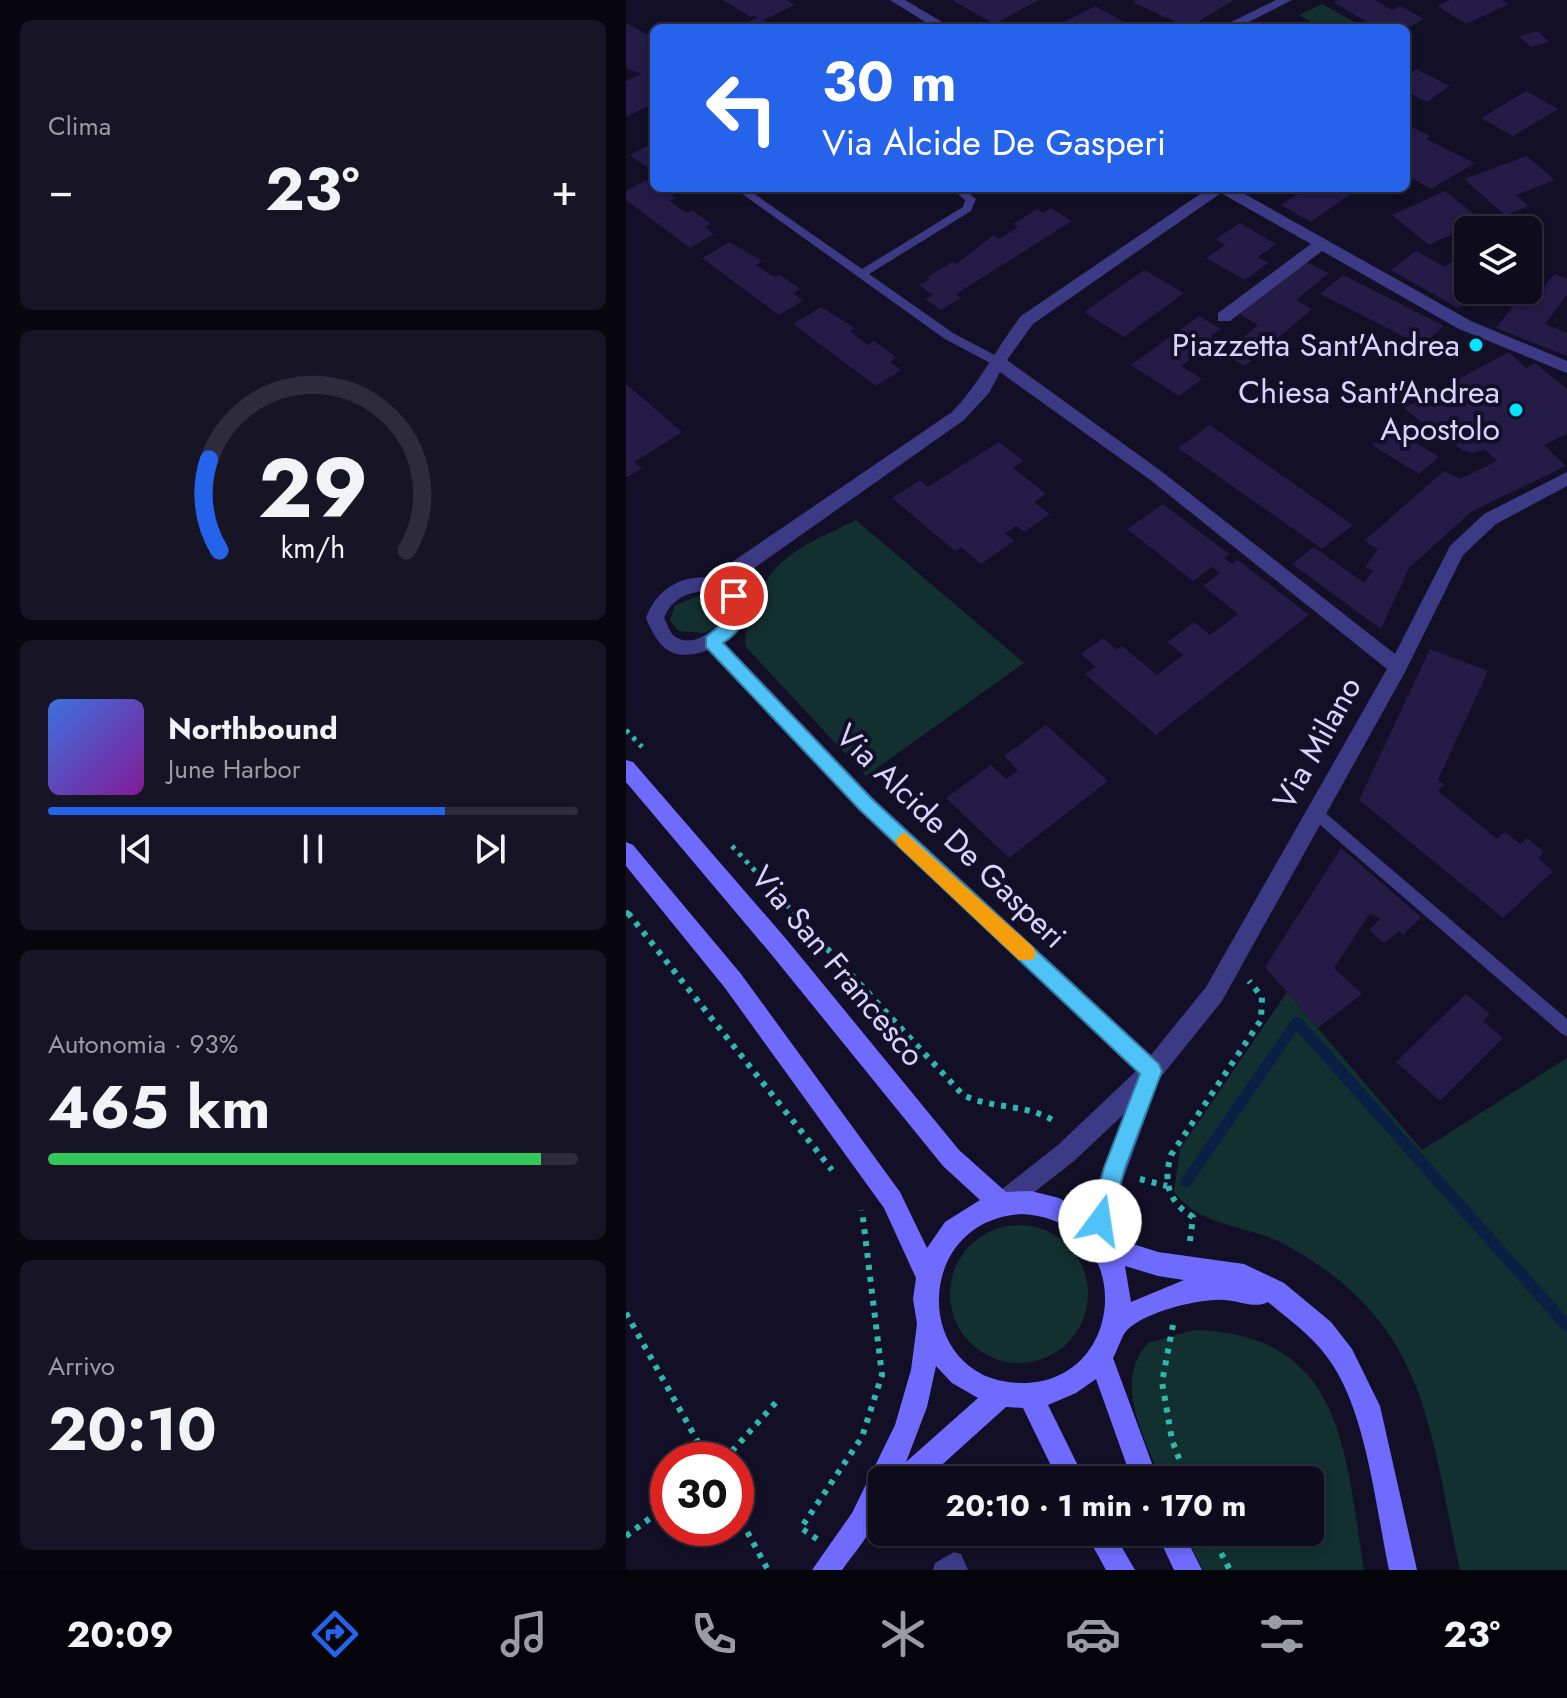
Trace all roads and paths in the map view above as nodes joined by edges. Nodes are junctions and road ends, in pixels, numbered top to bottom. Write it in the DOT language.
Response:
graph roads {
  1 [pos="896,0"];
  2 [pos="1286,0"];
  3 [pos="938,24"];
  4 [pos="1235,24"];
  5 [pos="745,192"];
  6 [pos="961,192"];
  7 [pos="1215,192"];
  8 [pos="1228,192"];
  9 [pos="1321,244"];
  10 [pos="862,274"];
  11 [pos="1224,317"];
  12 [pos="998,362"];
  13 [pos="1567,367"];
  14 [pos="1567,478"];
  15 [pos="718,585"];
  16 [pos="712,642"];
  17 [pos="1398,667"];
  18 [pos="626,730"];
  19 [pos="647,753"];
  20 [pos="626,768"];
  21 [pos="1317,814"];
  22 [pos="731,845"];
  23 [pos="626,851"];
  24 [pos="626,911"];
  25 [pos="1231,970"];
  26 [pos="1567,1029"];
  27 [pos="1152,1071"];
  28 [pos="1078,1142"];
  29 [pos="1115,1168"];
  30 [pos="835,1174"];
  31 [pos="1167,1186"];
  32 [pos="857,1199"];
  33 [pos="1001,1204"];
  34 [pos="1101,1242"];
  35 [pos="929,1280"];
  36 [pos="1183,1280"];
  37 [pos="626,1313"];
  38 [pos="928,1317"];
  39 [pos="1112,1326"];
  40 [pos="1099,1353"];
  41 [pos="1000,1395"];
  42 [pos="1030,1396"];
  43 [pos="780,1398"];
  44 [pos="698,1442"];
  45 [pos="740,1442"];
  46 [pos="889,1466"];
  47 [pos="921,1466"];
  48 [pos="1065,1466"];
  49 [pos="1140,1466"];
  50 [pos="1182,1466"];
  51 [pos="868,1508"];
  52 [pos="868,1515"];
  53 [pos="650,1518"];
  54 [pos="861,1522"];
  55 [pos="626,1536"];
  56 [pos="754,1544"];
  57 [pos="1106,1546"];
  58 [pos="1176,1546"];
  59 [pos="1217,1546"];
  60 [pos="830,1565"];
  61 [pos="768,1570"];
  62 [pos="1121,1570"];
  63 [pos="1188,1570"];
  64 [pos="1230,1570"];
  65 [pos="1403,1570"];
  1 -- 3 [label="street"];
  2 -- 4 [label="street"];
  5 -- 10 [label="lane"];
  6 -- 10 [label="lane"];
  7 -- 12 [label="street"];
  8 -- 9 [label="street"];
  9 -- 11 [label="street"];
  9 -- 13 [label="street"];
  10 -- 12 [label="lane"];
  12 -- 15 [label="street"];
  12 -- 17 [label="street"];
  14 -- 17 [label="street, Via Milano"];
  15 -- 16 [label="street"];
  15 -- 16 [label="street"];
  16 -- 27 [label="street, Via Alcide De Gasperi"];
  17 -- 21 [label="street, Via Milano"];
  18 -- 19 [label="path"];
  20 -- 33 [label="street, Via San Francesco"];
  21 -- 25 [label="street, Via Milano"];
  21 -- 26 [label="lane"];
  22 -- 28 [label="path"];
  23 -- 35 [label="street"];
  24 -- 30 [label="path"];
  25 -- 27 [label="street, Via Milano"];
  25 -- 31 [label="path"];
  27 -- 28 [label="street, Via Milano"];
  27 -- 29 [label="street, Via Milano"];
  28 -- 33 [label="street, Via Milano"];
  29 -- 31 [label="path"];
  29 -- 34 [label="street, Via Milano"];
  31 -- 36 [label="path"];
  32 -- 60 [label="path"];
  33 -- 34 [label="street"];
  33 -- 35 [label="street"];
  34 -- 36 [label="street"];
  34 -- 39 [label="street"];
  35 -- 38 [label="street"];
  36 -- 39 [label="street"];
  36 -- 50 [label="path"];
  36 -- 65 [label="street"];
  37 -- 44 [label="path"];
  38 -- 41 [label="street"];
  38 -- 46 [label="street"];
  39 -- 40 [label="street"];
  40 -- 42 [label="street"];
  40 -- 49 [label="street"];
  41 -- 42 [label="street"];
  41 -- 47 [label="street"];
  42 -- 48 [label="street"];
  43 -- 45 [label="path"];
  51 -- 54 [label="street"];
  52 -- 54 [label="street"];
  53 -- 55 [label="path"];
  54 -- 60 [label="street"];
  56 -- 61 [label="path"];
  57 -- 62 [label="street"];
  58 -- 63 [label="street"];
  59 -- 64 [label="path"];
}
